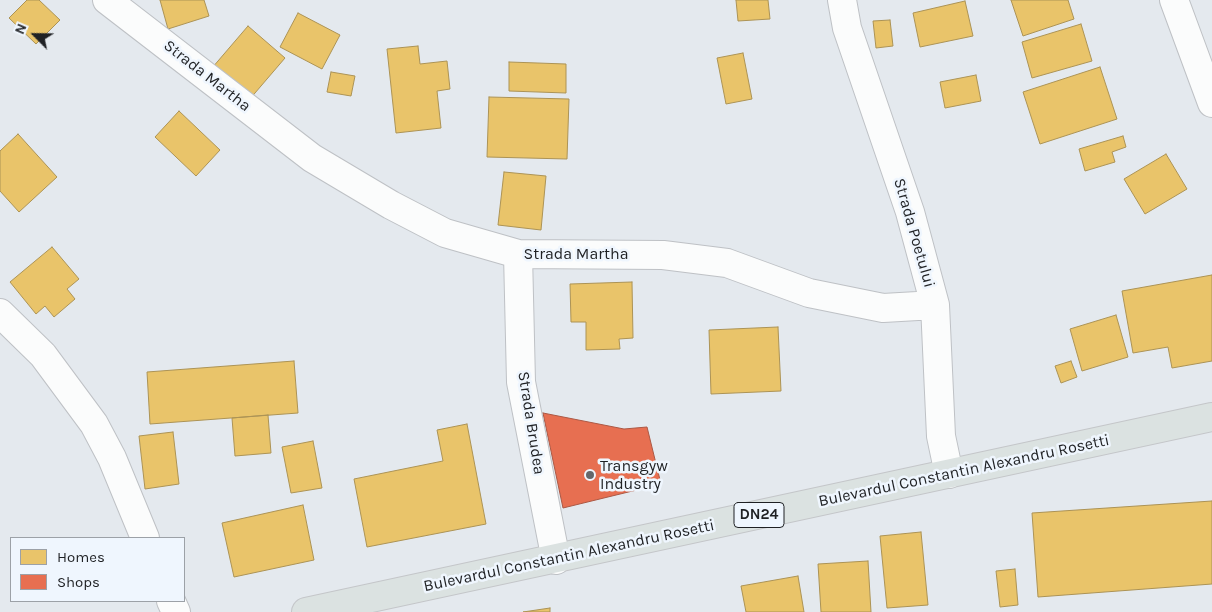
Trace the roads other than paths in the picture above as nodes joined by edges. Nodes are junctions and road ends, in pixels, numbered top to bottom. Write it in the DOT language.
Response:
graph roads {
  1 [pos="107,0"];
  2 [pos="842,0"];
  3 [pos="1174,0"];
  4 [pos="1212,103"];
  5 [pos="518,254"];
  6 [pos="935,305"];
  7 [pos="0,313"];
  8 [pos="1212,417"];
  9 [pos="949,474"];
  10 [pos="145,537"];
  11 [pos="556,560"];
  12 [pos="306,612"];
  1 -- 5 [label="street, Strada Martha"];
  2 -- 6 [label="street, Strada Poetului"];
  3 -- 4 [label="street"];
  5 -- 6 [label="street, Strada Martha"];
  5 -- 11 [label="street, Strada Brudea"];
  6 -- 9 [label="street, Strada Poetului"];
  7 -- 10 [label="street"];
  8 -- 9 [label="main road, Bulevardul Constantin Alexandru Rosetti / DN24"];
  9 -- 11 [label="main road, Bulevardul Constantin Alexandru Rosetti / DN24"];
  11 -- 12 [label="main road, Bulevardul Constantin Alexandru Rosetti / DN24"];
}
